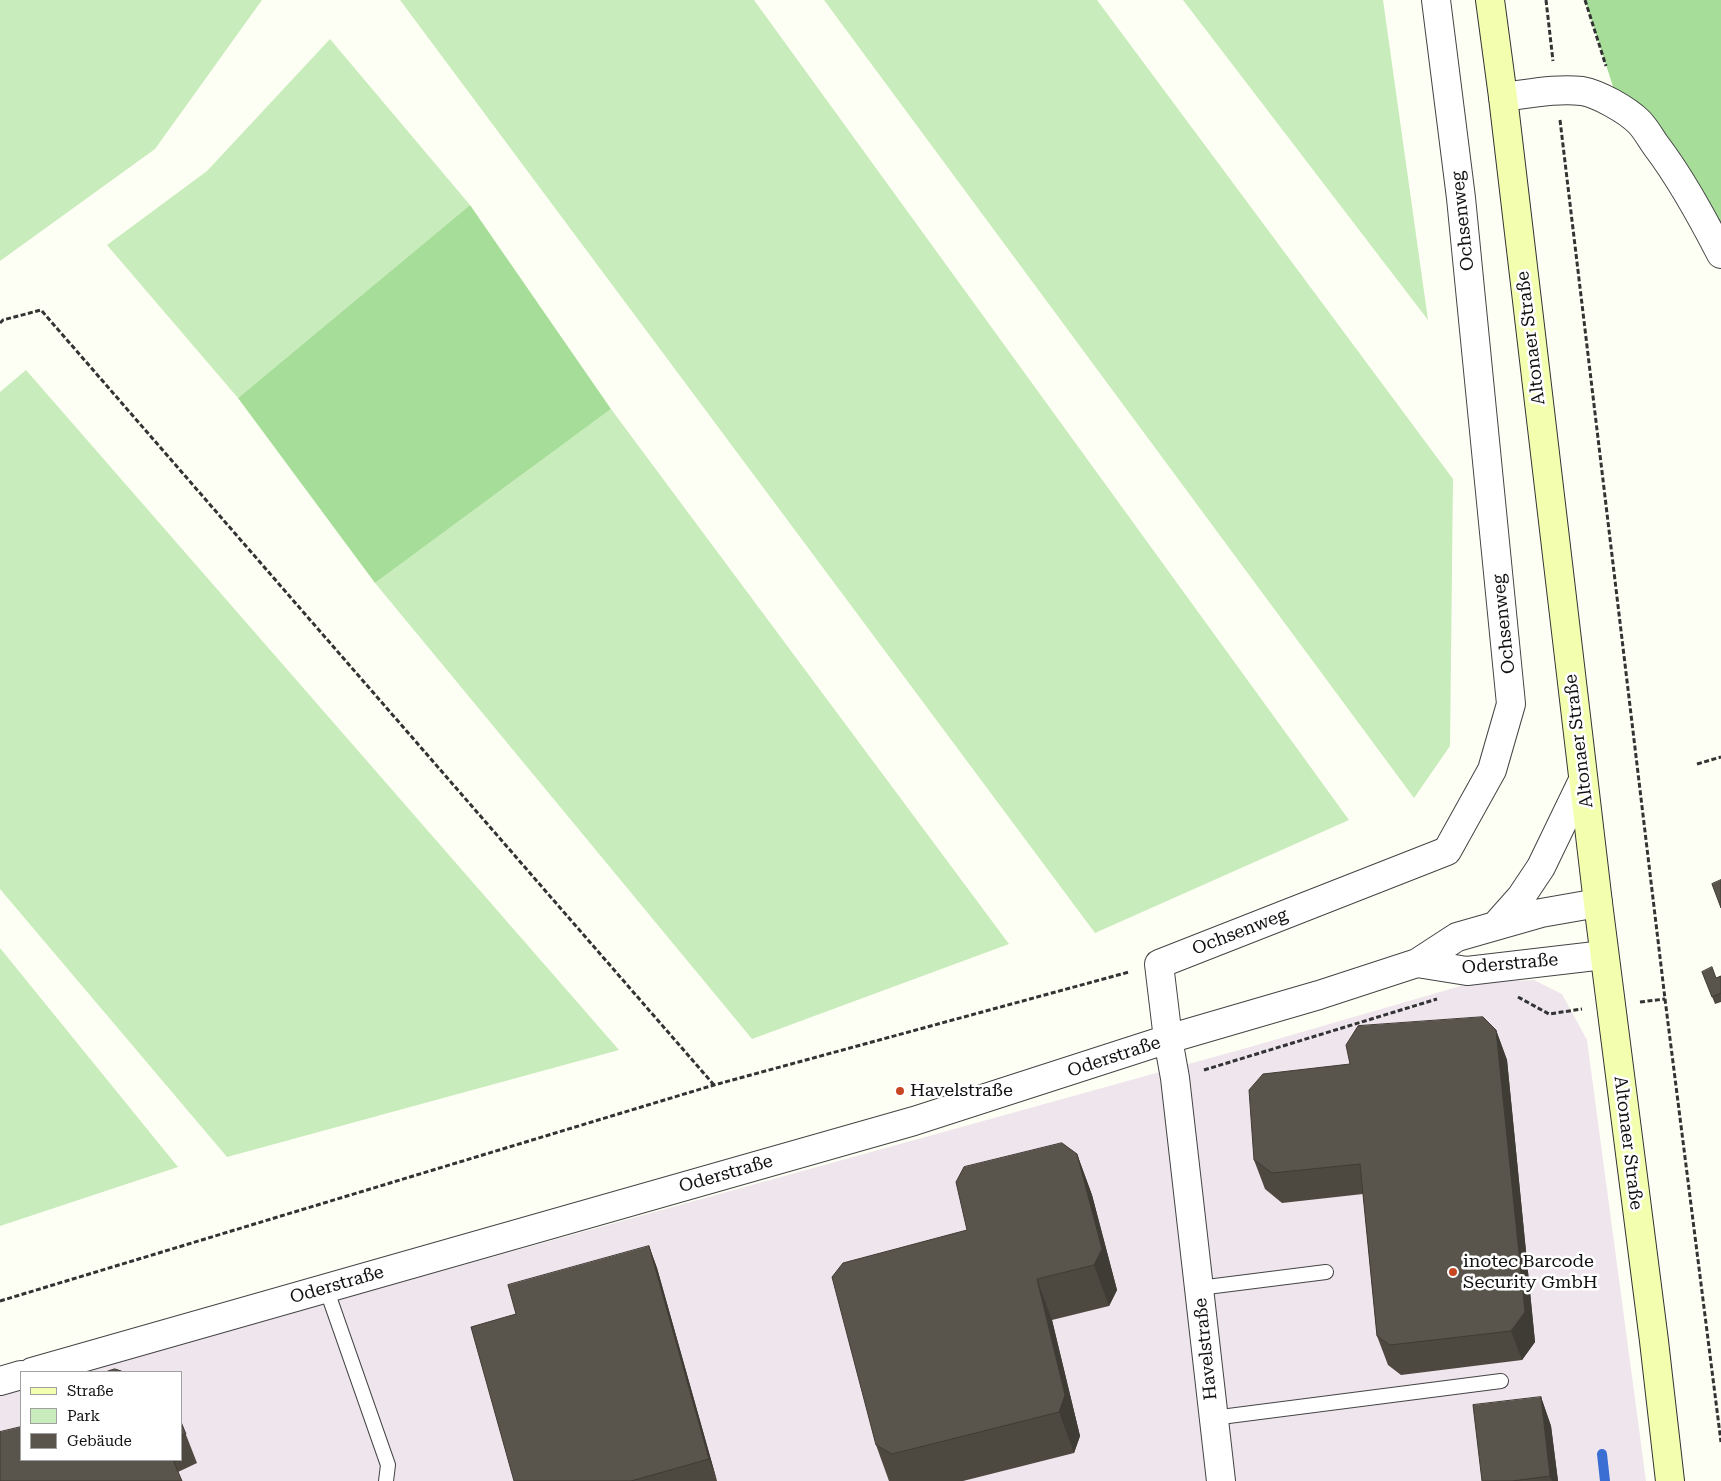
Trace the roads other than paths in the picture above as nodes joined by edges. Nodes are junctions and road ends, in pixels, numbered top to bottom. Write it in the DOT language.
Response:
graph roads {
  1 [pos="1436,0"];
  2 [pos="1490,0"];
  3 [pos="1503,98"];
  4 [pos="1721,254"];
  5 [pos="1583,780"];
  6 [pos="1598,903"];
  7 [pos="1497,924"];
  8 [pos="1604,955"];
  9 [pos="1417,963"];
  10 [pos="1168,1039"];
  11 [pos="1326,1272"];
  12 [pos="326,1288"];
  13 [pos="1199,1288"];
  14 [pos="81,1365"];
  15 [pos="39,1371"];
  16 [pos="20,1375"];
  17 [pos="0,1381"];
  18 [pos="1501,1381"];
  19 [pos="1214,1418"];
  20 [pos="386,1481"];
  21 [pos="1221,1481"];
  22 [pos="1670,1481"];
  1 -- 10 [label="street, Ochsenweg"];
  2 -- 3 [label="main road, Altonaer Straße"];
  3 -- 4 [label="street"];
  3 -- 5 [label="main road, Altonaer Straße"];
  5 -- 6 [label="main road, Altonaer Straße"];
  5 -- 7 [label="street"];
  6 -- 7 [label="street, Oderstraße"];
  6 -- 8 [label="main road, Altonaer Straße"];
  7 -- 9 [label="street, Oderstraße"];
  8 -- 9 [label="street, Oderstraße"];
  8 -- 22 [label="main road, Altonaer Straße"];
  9 -- 10 [label="street, Oderstraße"];
  10 -- 12 [label="street, Oderstraße"];
  10 -- 13 [label="street, Havelstraße"];
  11 -- 13 [label="lane"];
  12 -- 14 [label="street, Oderstraße"];
  12 -- 20 [label="lane"];
  13 -- 19 [label="street, Havelstraße"];
  14 -- 15 [label="street, Oderstraße"];
  16 -- 17 [label="street"];
  18 -- 19 [label="lane"];
  19 -- 21 [label="street, Havelstraße"];
}
